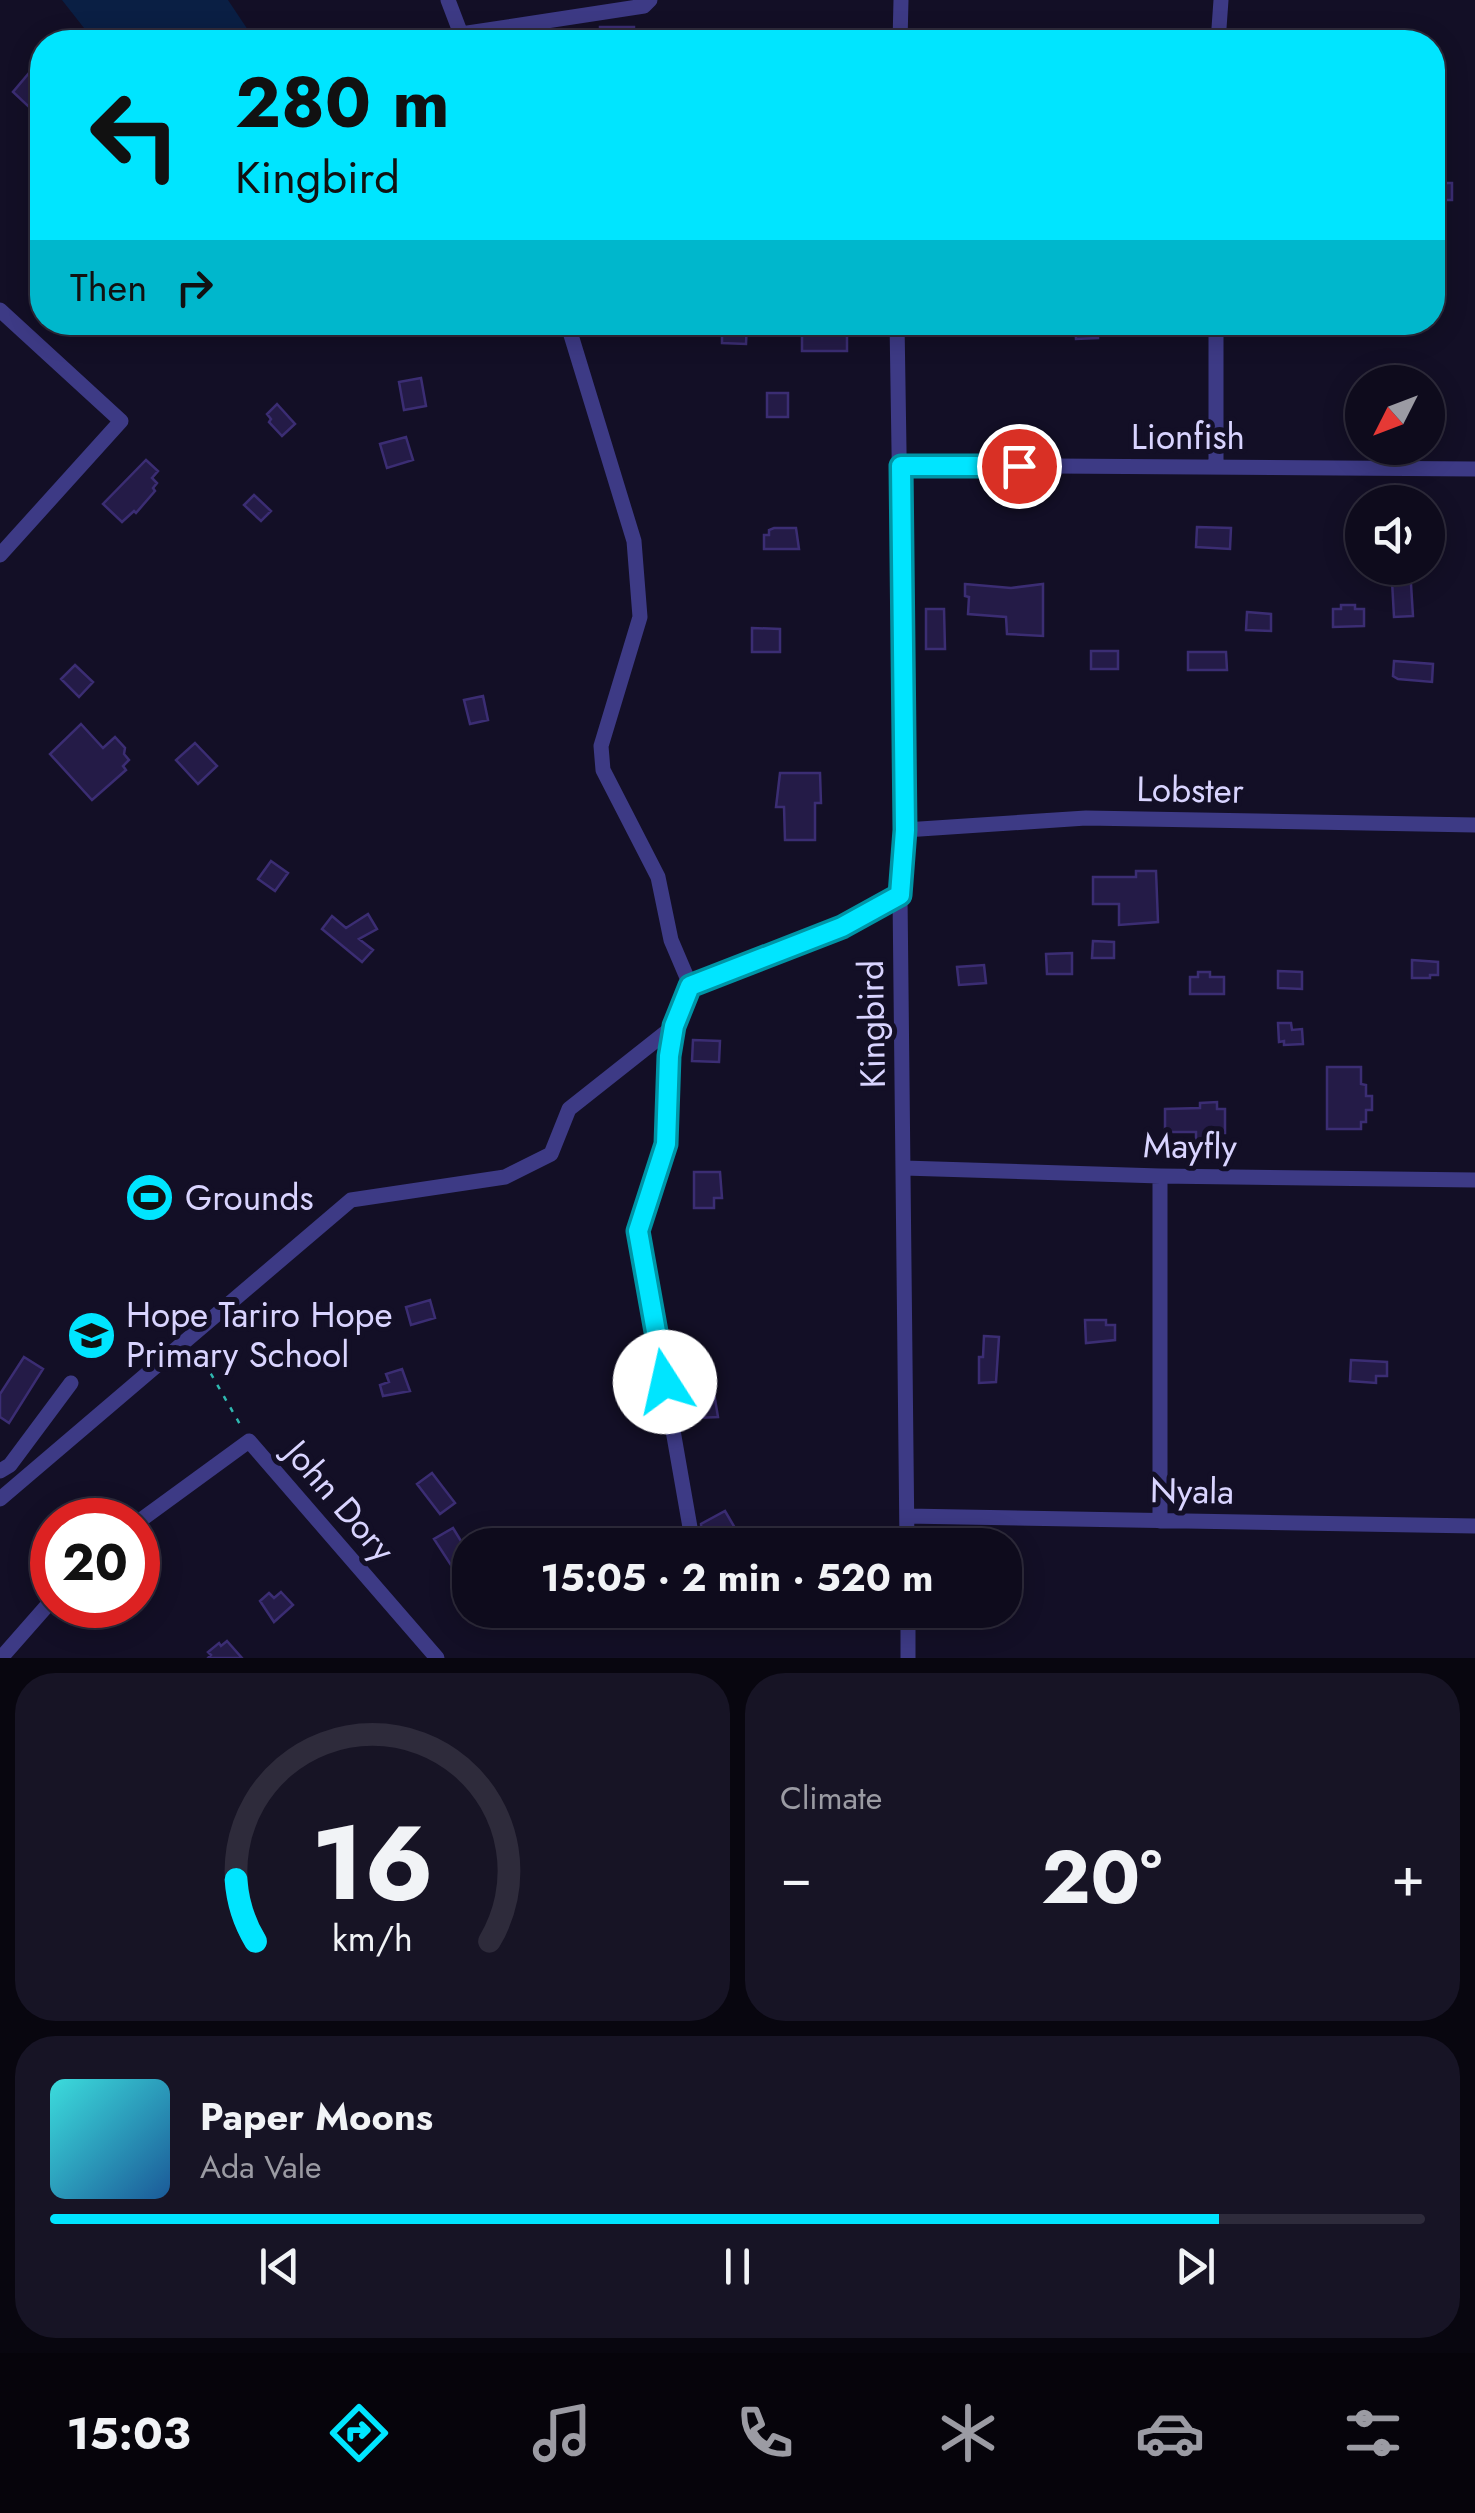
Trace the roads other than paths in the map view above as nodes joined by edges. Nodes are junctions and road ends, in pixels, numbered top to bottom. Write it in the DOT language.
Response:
graph roads {
  1 [pos="448,0"];
  2 [pos="650,0"];
  3 [pos="901,0"];
  4 [pos="1221,0"];
  5 [pos="459,30"];
  6 [pos="508,30"];
  7 [pos="900,30"];
  8 [pos="1219,30"];
  9 [pos="0,310"];
  10 [pos="570,335"];
  11 [pos="897,335"];
  12 [pos="1216,335"];
  13 [pos="901,466"];
  14 [pos="1216,467"];
  15 [pos="1475,469"];
  16 [pos="0,555"];
  17 [pos="1475,825"];
  18 [pos="905,830"];
  19 [pos="900,895"];
  20 [pos="690,986"];
  21 [pos="674,1026"];
  22 [pos="904,1168"];
  23 [pos="1160,1176"];
  24 [pos="1475,1180"];
  25 [pos="71,1383"];
  26 [pos="3,1463"];
  27 [pos="20,1479"];
  28 [pos="0,1499"];
  29 [pos="160,1506"];
  30 [pos="907,1516"];
  31 [pos="1160,1521"];
  32 [pos="1475,1526"];
  33 [pos="690,1528"];
  34 [pos="907,1528"];
  35 [pos="30,1625"];
  36 [pos="908,1628"];
  37 [pos="1,1658"];
  38 [pos="437,1658"];
  39 [pos="908,1658"];
  1 -- 5 [label="street"];
  2 -- 6 [label="street"];
  3 -- 7 [label="street"];
  4 -- 8 [label="street"];
  9 -- 16 [label="street"];
  10 -- 20 [label="street"];
  11 -- 13 [label="street, Kingbird"];
  12 -- 14 [label="street"];
  13 -- 14 [label="street, Lionfish"];
  13 -- 18 [label="street, Kingbird"];
  14 -- 15 [label="street, Lionfish"];
  17 -- 18 [label="street, Lobster"];
  18 -- 19 [label="street, Kingbird"];
  19 -- 20 [label="street"];
  19 -- 22 [label="street, Kingbird"];
  20 -- 21 [label="street"];
  21 -- 27 [label="street"];
  21 -- 33 [label="street"];
  22 -- 23 [label="street, Mayfly"];
  22 -- 30 [label="street, Kingbird"];
  23 -- 24 [label="street, Mayfly"];
  23 -- 31 [label="street"];
  25 -- 26 [label="street"];
  26 -- 27 [label="street"];
  27 -- 28 [label="street"];
  29 -- 38 [label="street, John Dory"];
  30 -- 31 [label="street, Nyala"];
  30 -- 34 [label="street, Kingbird"];
  31 -- 32 [label="street, Nyala"];
  35 -- 37 [label="street"];
  36 -- 39 [label="street"];
}
